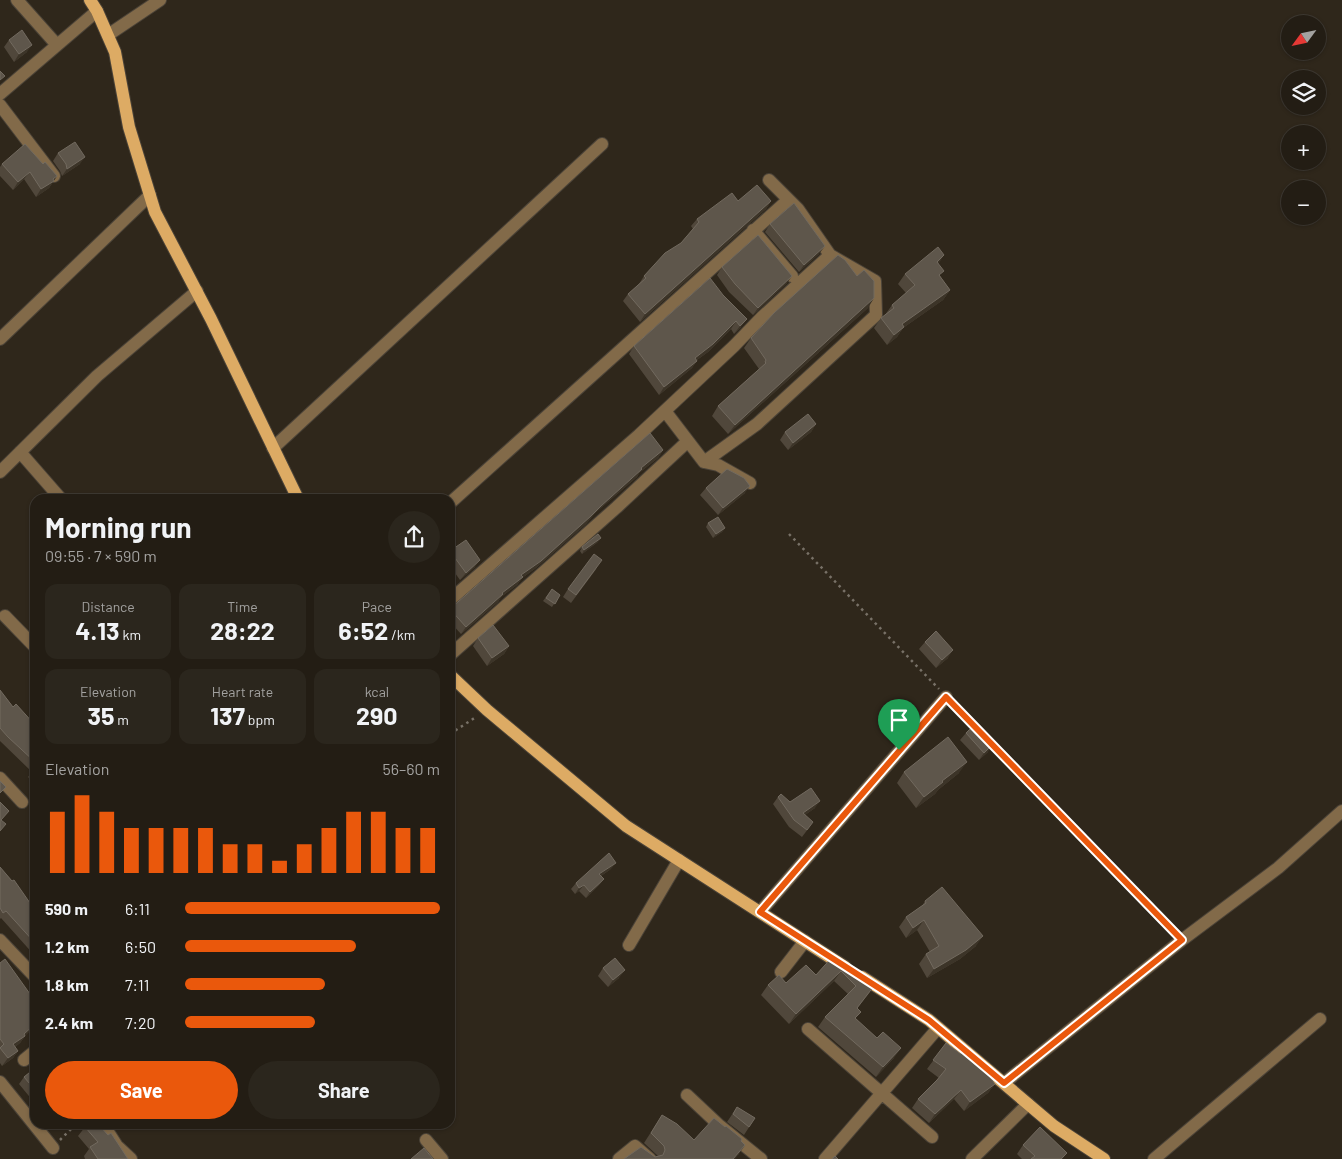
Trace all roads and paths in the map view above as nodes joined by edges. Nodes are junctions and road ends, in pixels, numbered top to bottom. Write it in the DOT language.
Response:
graph roads {
  1 [pos="17,0"];
  2 [pos="160,0"];
  3 [pos="94,5"];
  4 [pos="108,35"];
  5 [pos="57,45"];
  6 [pos="0,94"];
  7 [pos="0,105"];
  8 [pos="602,144"];
  9 [pos="54,176"];
  10 [pos="769,180"];
  11 [pos="150,195"];
  12 [pos="788,200"];
  13 [pos="754,230"];
  14 [pos="830,255"];
  15 [pos="798,284"];
  16 [pos="197,291"];
  17 [pos="0,339"];
  18 [pos="665,411"];
  19 [pos="688,441"];
  20 [pos="273,448"];
  21 [pos="20,452"];
  22 [pos="704,462"];
  23 [pos="0,472"];
  24 [pos="750,483"];
  25 [pos="57,494"];
  26 [pos="296,494"];
  27 [pos="455,499"];
  28 [pos="789,534"];
  29 [pos="455,596"];
  30 [pos="2,615"];
  31 [pos="30,642"];
  32 [pos="455,651"];
  33 [pos="455,680"];
  34 [pos="946,697"];
  35 [pos="487,710"];
  36 [pos="455,731"];
  37 [pos="980,732"];
  38 [pos="988,740"];
  39 [pos="0,778"];
  40 [pos="22,802"];
  41 [pos="1342,811"];
  42 [pos="679,860"];
  43 [pos="760,912"];
  44 [pos="0,940"];
  45 [pos="1182,940"];
  46 [pos="805,941"];
  47 [pos="629,945"];
  48 [pos="30,972"];
  49 [pos="781,972"];
  50 [pos="1320,1019"];
  51 [pos="938,1028"];
  52 [pos="808,1029"];
  53 [pos="30,1055"];
  54 [pos="24,1060"];
  55 [pos="0,1082"];
  56 [pos="1004,1083"];
  57 [pos="882,1093"];
  58 [pos="686,1095"];
  59 [pos="1028,1104"];
  60 [pos="30,1119"];
  61 [pos="38,1129"];
  62 [pos="106,1129"];
  63 [pos="932,1137"];
  64 [pos="426,1140"];
  65 [pos="53,1148"];
  66 [pos="131,1159"];
  67 [pos="442,1159"];
  68 [pos="619,1159"];
  69 [pos="650,1159"];
  70 [pos="761,1159"];
  71 [pos="825,1159"];
  72 [pos="972,1159"];
  73 [pos="1104,1159"];
  74 [pos="1154,1159"];
  1 -- 5 [label="street"];
  2 -- 4 [label="street"];
  3 -- 4 [label="main road"];
  3 -- 5 [label="street"];
  4 -- 11 [label="main road"];
  5 -- 6 [label="street"];
  7 -- 9 [label="street"];
  8 -- 20 [label="street"];
  10 -- 12 [label="street"];
  11 -- 16 [label="main road"];
  11 -- 17 [label="street"];
  12 -- 13 [label="street"];
  12 -- 14 [label="street"];
  13 -- 15 [label="street"];
  13 -- 27 [label="street"];
  14 -- 15 [label="street"];
  14 -- 22 [label="street"];
  15 -- 18 [label="street"];
  16 -- 20 [label="main road"];
  16 -- 21 [label="street"];
  18 -- 19 [label="street"];
  18 -- 29 [label="street"];
  19 -- 22 [label="street"];
  19 -- 32 [label="street"];
  20 -- 26 [label="main road"];
  21 -- 23 [label="street"];
  21 -- 25 [label="street"];
  22 -- 24 [label="street"];
  28 -- 34 [label="path"];
  30 -- 31 [label="street"];
  33 -- 35 [label="main road"];
  34 -- 37 [label="path"];
  34 -- 43 [label="street"];
  35 -- 36 [label="path"];
  35 -- 42 [label="main road"];
  38 -- 45 [label="path"];
  39 -- 40 [label="street"];
  41 -- 45 [label="street"];
  42 -- 43 [label="main road"];
  42 -- 47 [label="street"];
  43 -- 46 [label="main road"];
  44 -- 48 [label="street"];
  45 -- 56 [label="street"];
  46 -- 49 [label="street"];
  46 -- 51 [label="main road"];
  50 -- 74 [label="street"];
  51 -- 56 [label="main road"];
  51 -- 57 [label="street"];
  52 -- 57 [label="street"];
  53 -- 54 [label="street"];
  55 -- 60 [label="street"];
  56 -- 59 [label="main road"];
  57 -- 63 [label="street"];
  57 -- 71 [label="street"];
  58 -- 70 [label="street"];
  59 -- 72 [label="street"];
  59 -- 73 [label="main road"];
  61 -- 65 [label="street"];
  62 -- 66 [label="street"];
  64 -- 67 [label="street"];
  68 -- 69 [label="street"];
}
